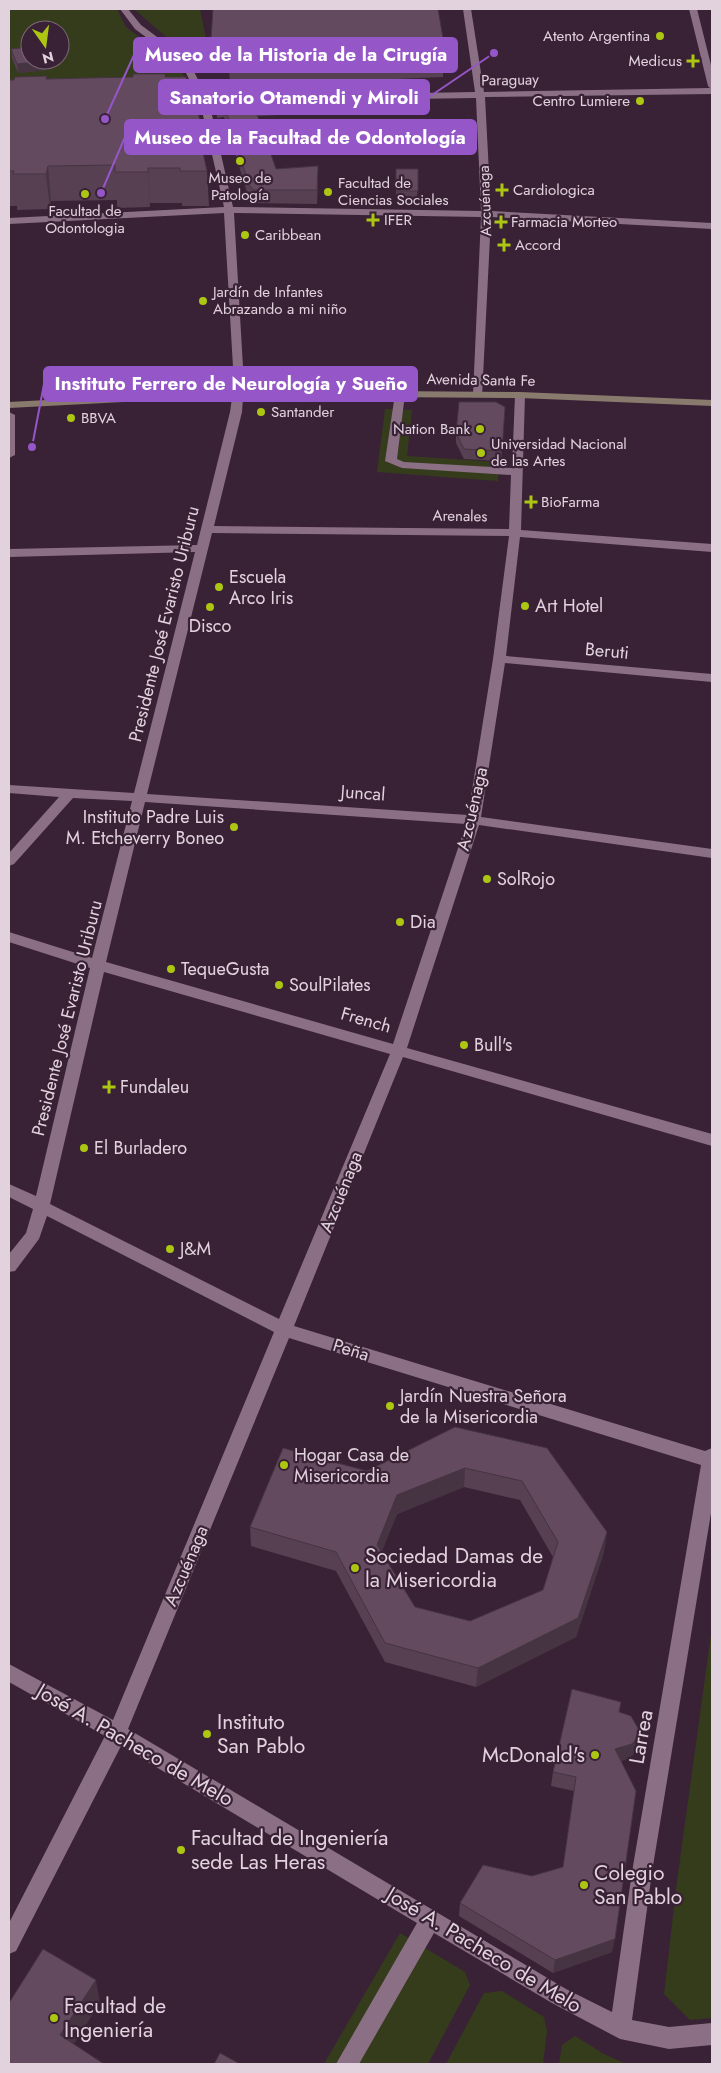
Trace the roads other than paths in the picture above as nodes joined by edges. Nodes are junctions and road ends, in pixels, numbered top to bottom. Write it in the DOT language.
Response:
graph roads {
  1 [pos="124,9"];
  2 [pos="467,9"];
  3 [pos="693,9"];
  4 [pos="712,86"];
  5 [pos="712,91"];
  6 [pos="480,95"];
  7 [pos="204,99"];
  8 [pos="162,100"];
  9 [pos="229,210"];
  10 [pos="486,214"];
  11 [pos="9,221"];
  12 [pos="712,226"];
  13 [pos="237,393"];
  14 [pos="400,394"];
  15 [pos="478,395"];
  16 [pos="520,396"];
  17 [pos="712,403"];
  18 [pos="9,405"];
  19 [pos="9,415"];
  20 [pos="9,455"];
  21 [pos="516,472"];
  22 [pos="206,529"];
  23 [pos="515,533"];
  24 [pos="202,548"];
  25 [pos="712,548"];
  26 [pos="9,553"];
  27 [pos="499,659"];
  28 [pos="712,678"];
  29 [pos="9,789"];
  30 [pos="70,793"];
  31 [pos="141,797"];
  32 [pos="474,820"];
  33 [pos="712,854"];
  34 [pos="9,861"];
  35 [pos="9,937"];
  36 [pos="98,965"];
  37 [pos="399,1050"];
  38 [pos="712,1140"];
  39 [pos="9,1190"];
  40 [pos="41,1208"];
  41 [pos="9,1266"];
  42 [pos="285,1330"];
  43 [pos="712,1459"];
  44 [pos="9,1672"];
  45 [pos="117,1733"];
  46 [pos="431,1918"];
  47 [pos="9,1944"];
  48 [pos="620,2028"];
  49 [pos="712,2034"];
  50 [pos="347,2064"];
  1 -- 7 [label="street, Presidente José Evaristo Uriburu"];
  2 -- 6 [label="street, Azcuénaga"];
  3 -- 4 [label="street"];
  5 -- 6 [label="street, Paraguay"];
  6 -- 7 [label="street, Paraguay"];
  6 -- 10 [label="street, Azcuénaga"];
  7 -- 8 [label="street, Paraguay"];
  7 -- 9 [label="street, Presidente José Evaristo Uriburu"];
  9 -- 10 [label="street"];
  9 -- 11 [label="street"];
  9 -- 13 [label="street, Presidente José Evaristo Uriburu"];
  10 -- 12 [label="street"];
  10 -- 15 [label="street, Azcuénaga"];
  13 -- 14 [label="main road, Avenida Santa Fe"];
  13 -- 18 [label="main road, Avenida Santa Fe"];
  13 -- 22 [label="street, Presidente José Evaristo Uriburu"];
  14 -- 15 [label="main road, Avenida Santa Fe"];
  14 -- 21 [label="street"];
  15 -- 16 [label="main road, Avenida Santa Fe"];
  16 -- 17 [label="main road, Avenida Santa Fe"];
  16 -- 21 [label="street, Azcuénaga"];
  19 -- 20 [label="street"];
  21 -- 23 [label="street, Azcuénaga"];
  22 -- 23 [label="street, Arenales"];
  22 -- 24 [label="street, Presidente José Evaristo Uriburu"];
  23 -- 25 [label="street, Arenales"];
  23 -- 27 [label="street, Azcuénaga"];
  24 -- 26 [label="street"];
  24 -- 31 [label="street, Presidente José Evaristo Uriburu"];
  27 -- 28 [label="street, Beruti"];
  27 -- 32 [label="street, Azcuénaga"];
  29 -- 30 [label="street, Juncal"];
  30 -- 31 [label="street, Juncal"];
  30 -- 34 [label="street"];
  31 -- 32 [label="street, Juncal"];
  31 -- 36 [label="street, Presidente José Evaristo Uriburu"];
  32 -- 33 [label="street, Juncal"];
  32 -- 37 [label="street, Azcuénaga"];
  35 -- 36 [label="street, French"];
  36 -- 37 [label="street, French"];
  36 -- 40 [label="street, Presidente José Evaristo Uriburu"];
  37 -- 38 [label="street, French"];
  37 -- 42 [label="street, Azcuénaga"];
  39 -- 40 [label="street, Peña"];
  40 -- 41 [label="street, Presidente José Evaristo Uriburu"];
  40 -- 42 [label="street, Peña"];
  42 -- 43 [label="street, Peña"];
  42 -- 45 [label="street, Azcuénaga"];
  43 -- 48 [label="street, Larrea"];
  44 -- 45 [label="street, José A. Pacheco de Melo"];
  45 -- 46 [label="street, José A. Pacheco de Melo"];
  45 -- 47 [label="street, Azcuénaga"];
  46 -- 48 [label="street, José A. Pacheco de Melo"];
  46 -- 50 [label="street"];
  48 -- 49 [label="street, José A. Pacheco de Melo"];
}
